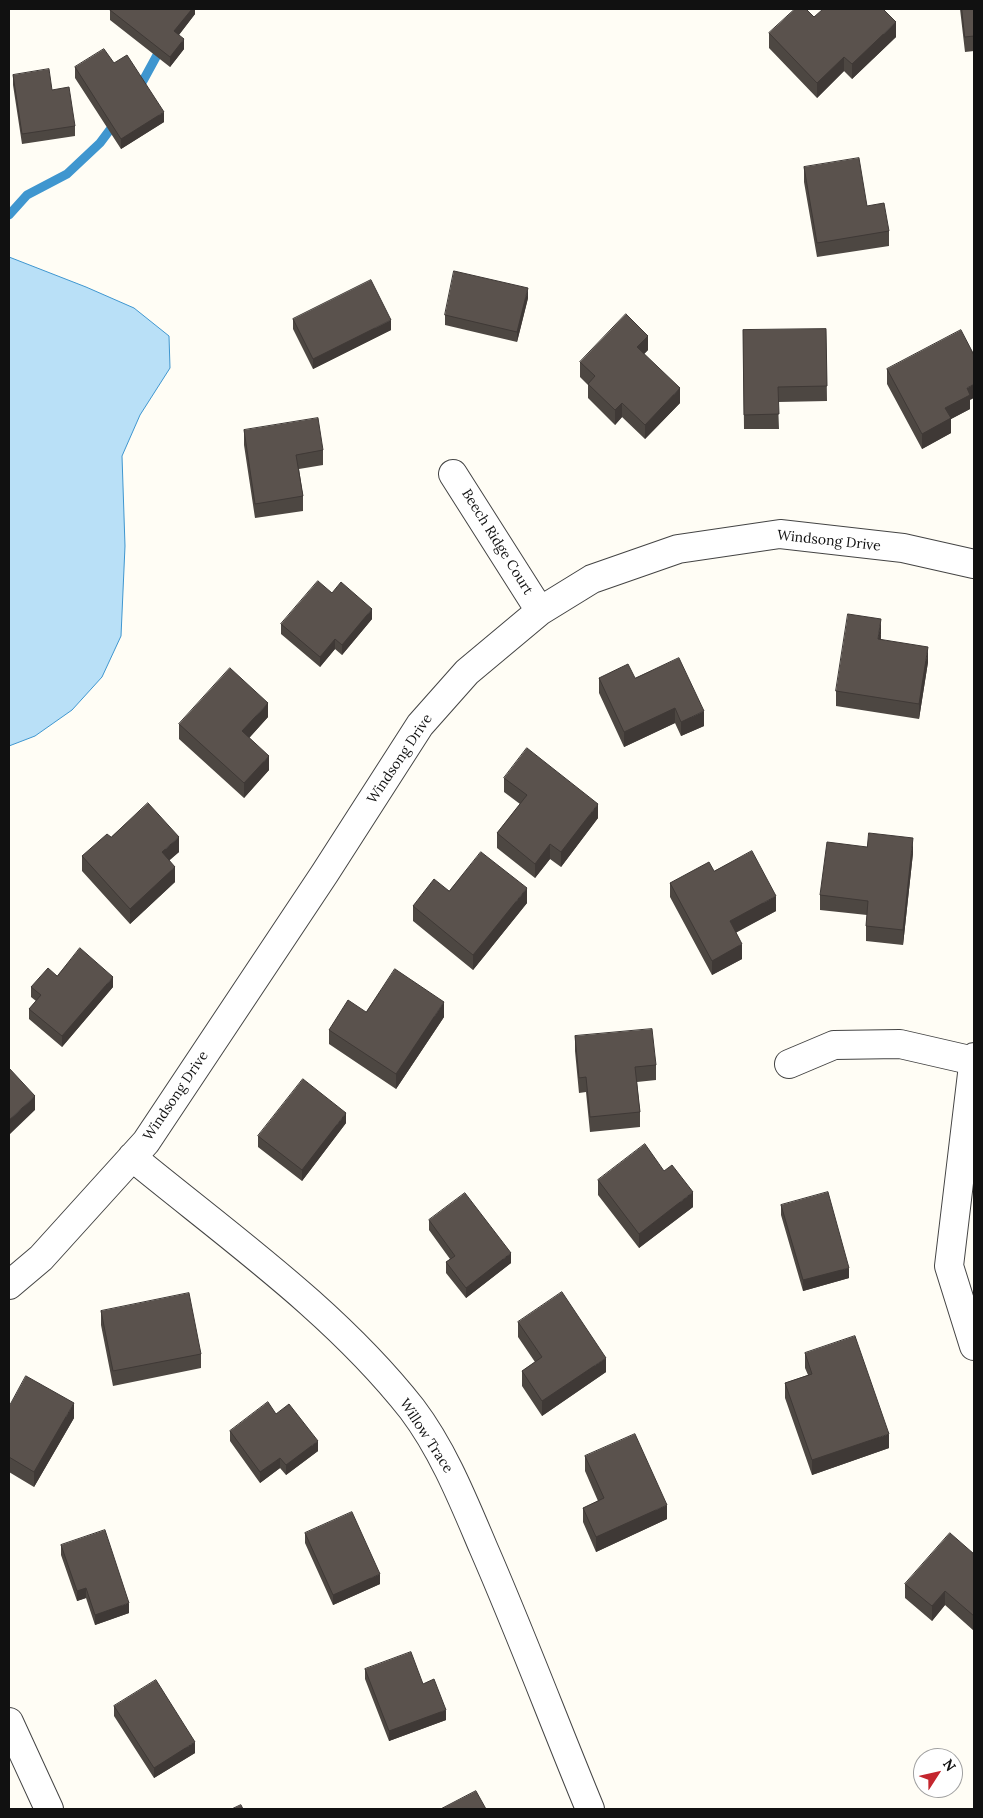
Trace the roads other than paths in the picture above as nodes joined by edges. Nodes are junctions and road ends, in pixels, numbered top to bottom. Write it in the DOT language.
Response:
graph roads {
  1 [pos="453,474"];
  2 [pos="974,564"];
  3 [pos="540,611"];
  4 [pos="974,1057"];
  5 [pos="974,1061"];
  6 [pos="789,1064"];
  7 [pos="132,1158"];
  8 [pos="9,1285"];
  9 [pos="974,1346"];
  10 [pos="9,1722"];
  11 [pos="49,1809"];
  12 [pos="590,1809"];
  1 -- 3 [label="street, Beech Ridge Court"];
  2 -- 3 [label="street, Windsong Drive"];
  3 -- 7 [label="street, Windsong Drive"];
  4 -- 5 [label="street"];
  5 -- 6 [label="street"];
  5 -- 9 [label="street"];
  7 -- 8 [label="street, Windsong Drive"];
  7 -- 12 [label="street, Willow Trace"];
  10 -- 11 [label="street"];
}
